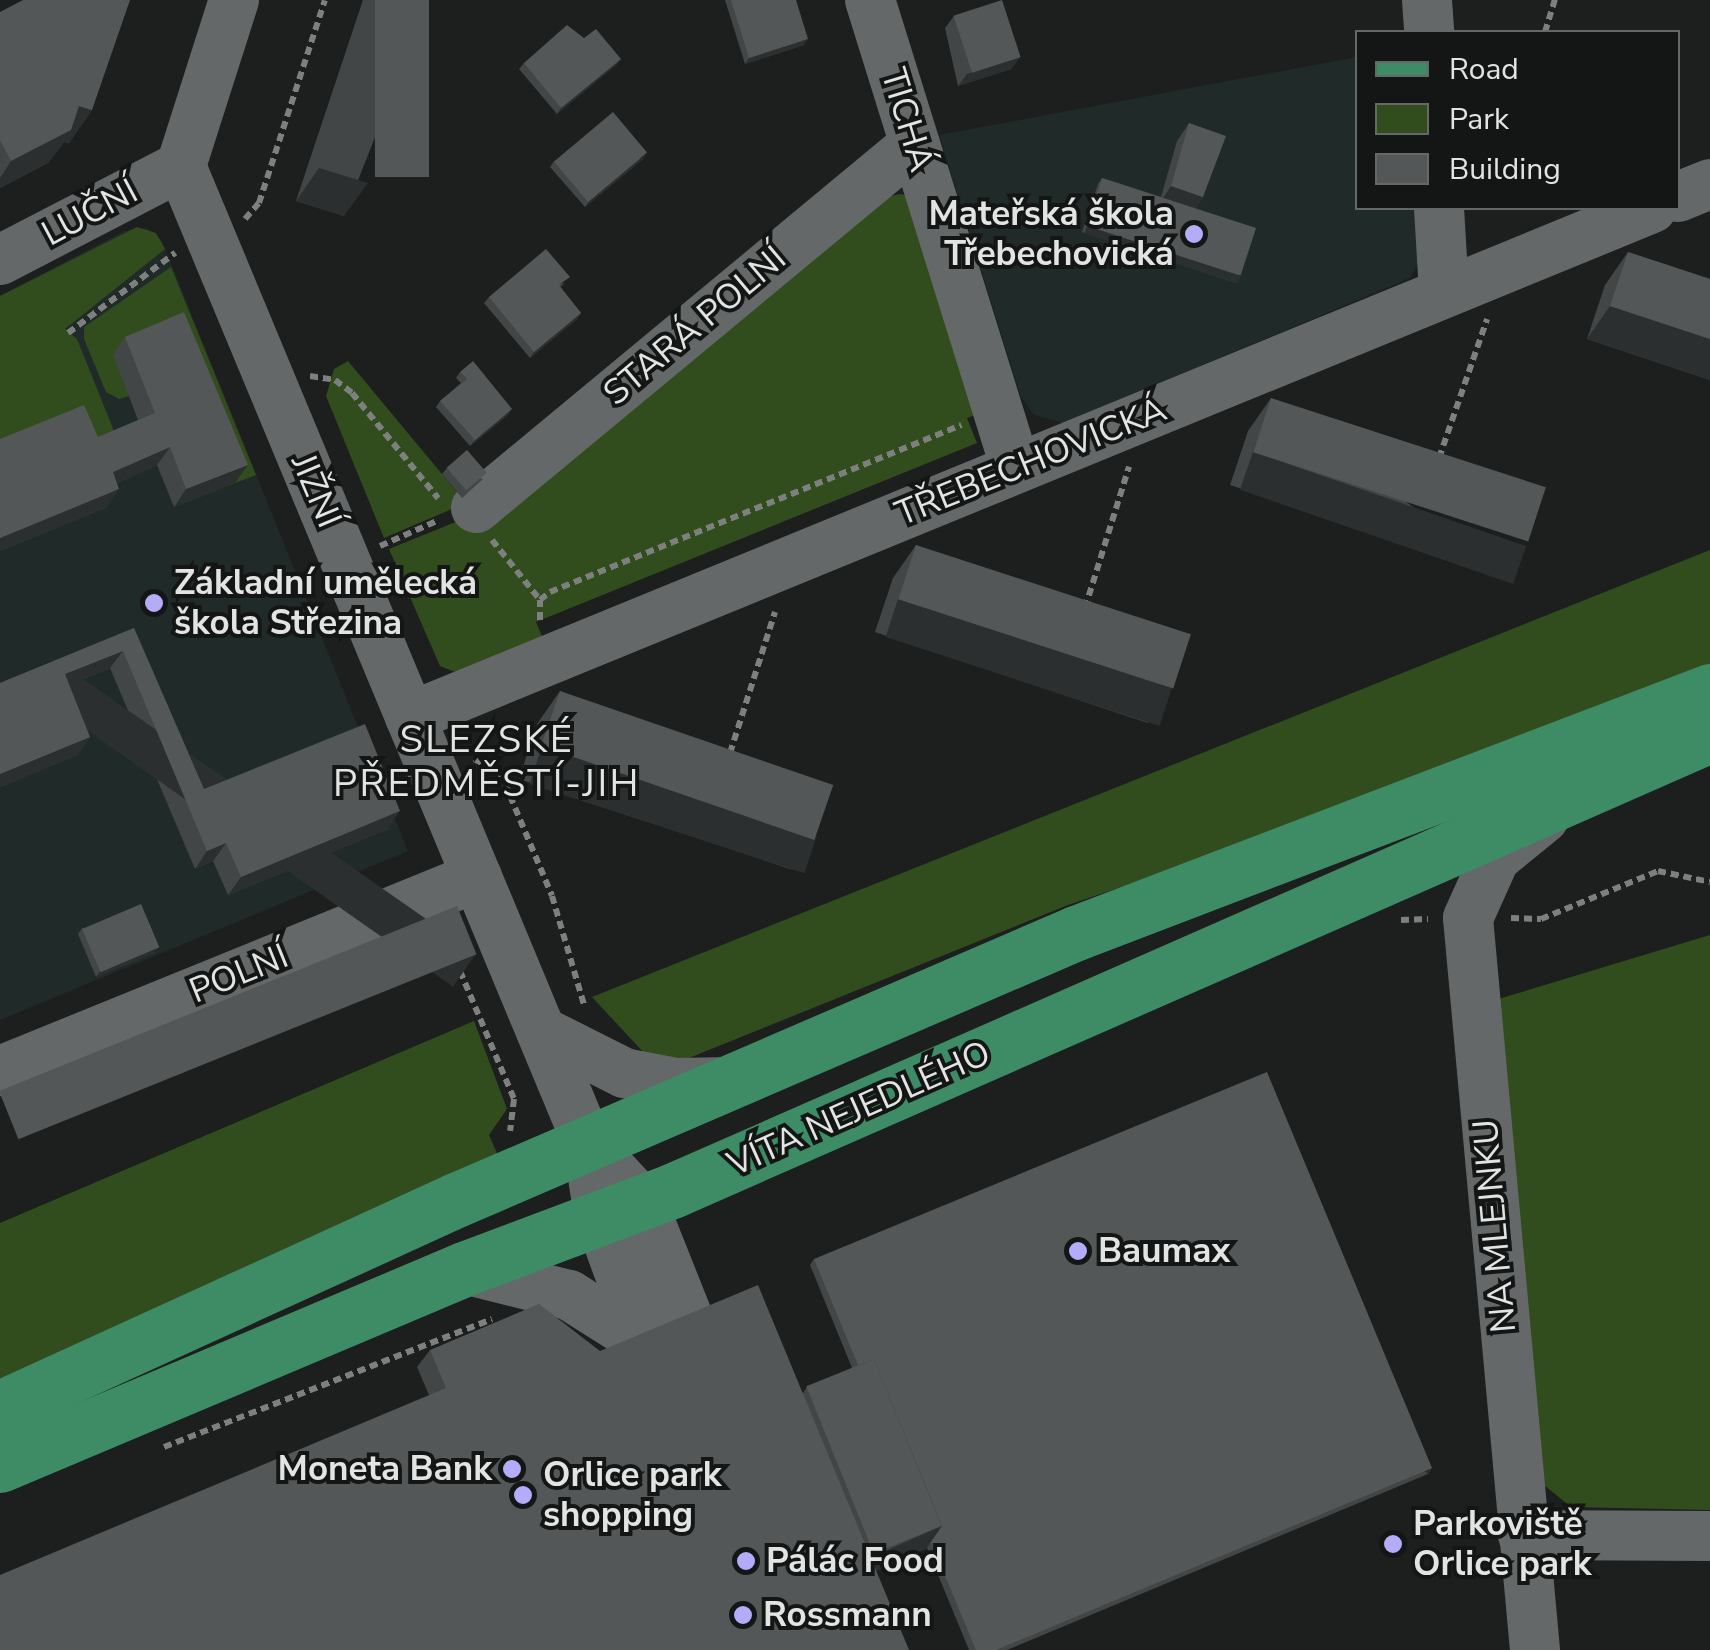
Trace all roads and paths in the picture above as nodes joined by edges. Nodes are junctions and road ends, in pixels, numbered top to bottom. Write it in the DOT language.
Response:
graph roads {
  1 [pos="234,0"];
  2 [pos="326,0"];
  3 [pos="870,0"];
  4 [pos="1427,0"];
  5 [pos="1555,0"];
  6 [pos="1429,30"];
  7 [pos="1546,30"];
  8 [pos="915,144"];
  9 [pos="181,166"];
  10 [pos="1710,184"];
  11 [pos="1680,196"];
  12 [pos="1439,210"];
  13 [pos="1647,210"];
  14 [pos="185,249"];
  15 [pos="0,260"];
  16 [pos="1444,293"];
  17 [pos="1494,299"];
  18 [pos="68,333"];
  19 [pos="309,376"];
  20 [pos="1130,464"];
  21 [pos="1436,464"];
  22 [pos="1016,468"];
  23 [pos="463,512"];
  24 [pos="379,547"];
  25 [pos="540,600"];
  26 [pos="1079,628"];
  27 [pos="1710,690"];
  28 [pos="410,717"];
  29 [pos="1710,736"];
  30 [pos="464,744"];
  31 [pos="1592,786"];
  32 [pos="477,877"];
  33 [pos="1710,882"];
  34 [pos="1468,918"];
  35 [pos="1395,920"];
  36 [pos="456,963"];
  37 [pos="594,1020"];
  38 [pos="541,1032"];
  39 [pos="0,1070"];
  40 [pos="732,1082"];
  41 [pos="514,1142"];
  42 [pos="588,1144"];
  43 [pos="620,1209"];
  44 [pos="464,1269"];
  45 [pos="497,1317"];
  46 [pos="689,1320"];
  47 [pos="0,1408"];
  48 [pos="147,1454"];
  49 [pos="0,1465"];
  50 [pos="1524,1536"];
  51 [pos="1710,1536"];
  52 [pos="1535,1650"];
  1 -- 9 [label="street"];
  2 -- 14 [label="path"];
  3 -- 8 [label="street, TICHÁ"];
  4 -- 6 [label="street"];
  5 -- 7 [label="path"];
  8 -- 22 [label="street, TICHÁ"];
  8 -- 23 [label="street, STARÁ POLNÍ"];
  9 -- 14 [label="street, JIŽNÍ"];
  9 -- 15 [label="street, LUČNÍ"];
  10 -- 11 [label="street"];
  12 -- 16 [label="street"];
  13 -- 16 [label="street, TŘEBECHOVICKÁ"];
  14 -- 18 [label="path"];
  14 -- 28 [label="street, JIŽNÍ"];
  16 -- 22 [label="street, TŘEBECHOVICKÁ"];
  17 -- 21 [label="path"];
  19 -- 23 [label="path"];
  20 -- 26 [label="path"];
  22 -- 28 [label="street, TŘEBECHOVICKÁ"];
  23 -- 24 [label="path"];
  23 -- 25 [label="path"];
  27 -- 40 [label="main road"];
  28 -- 32 [label="street, JIŽNÍ"];
  29 -- 31 [label="main road, VÍTA NEJEDLÉHO"];
  30 -- 37 [label="path"];
  31 -- 34 [label="street, NA MLEJNKU"];
  31 -- 43 [label="main road, VÍTA NEJEDLÉHO"];
  32 -- 38 [label="street, JIŽNÍ"];
  32 -- 39 [label="street, POLNÍ"];
  33 -- 34 [label="path"];
  34 -- 35 [label="path"];
  34 -- 50 [label="street, NA MLEJNKU"];
  36 -- 41 [label="path"];
  38 -- 40 [label="street"];
  38 -- 42 [label="street, JIŽNÍ"];
  40 -- 42 [label="main road"];
  42 -- 43 [label="street, JIŽNÍ"];
  42 -- 47 [label="main road"];
  43 -- 44 [label="main road, VÍTA NEJEDLÉHO"];
  43 -- 44 [label="street"];
  43 -- 46 [label="street"];
  44 -- 49 [label="main road, VÍTA NEJEDLÉHO"];
  45 -- 48 [label="path"];
  50 -- 51 [label="street"];
  50 -- 52 [label="street"];
}
